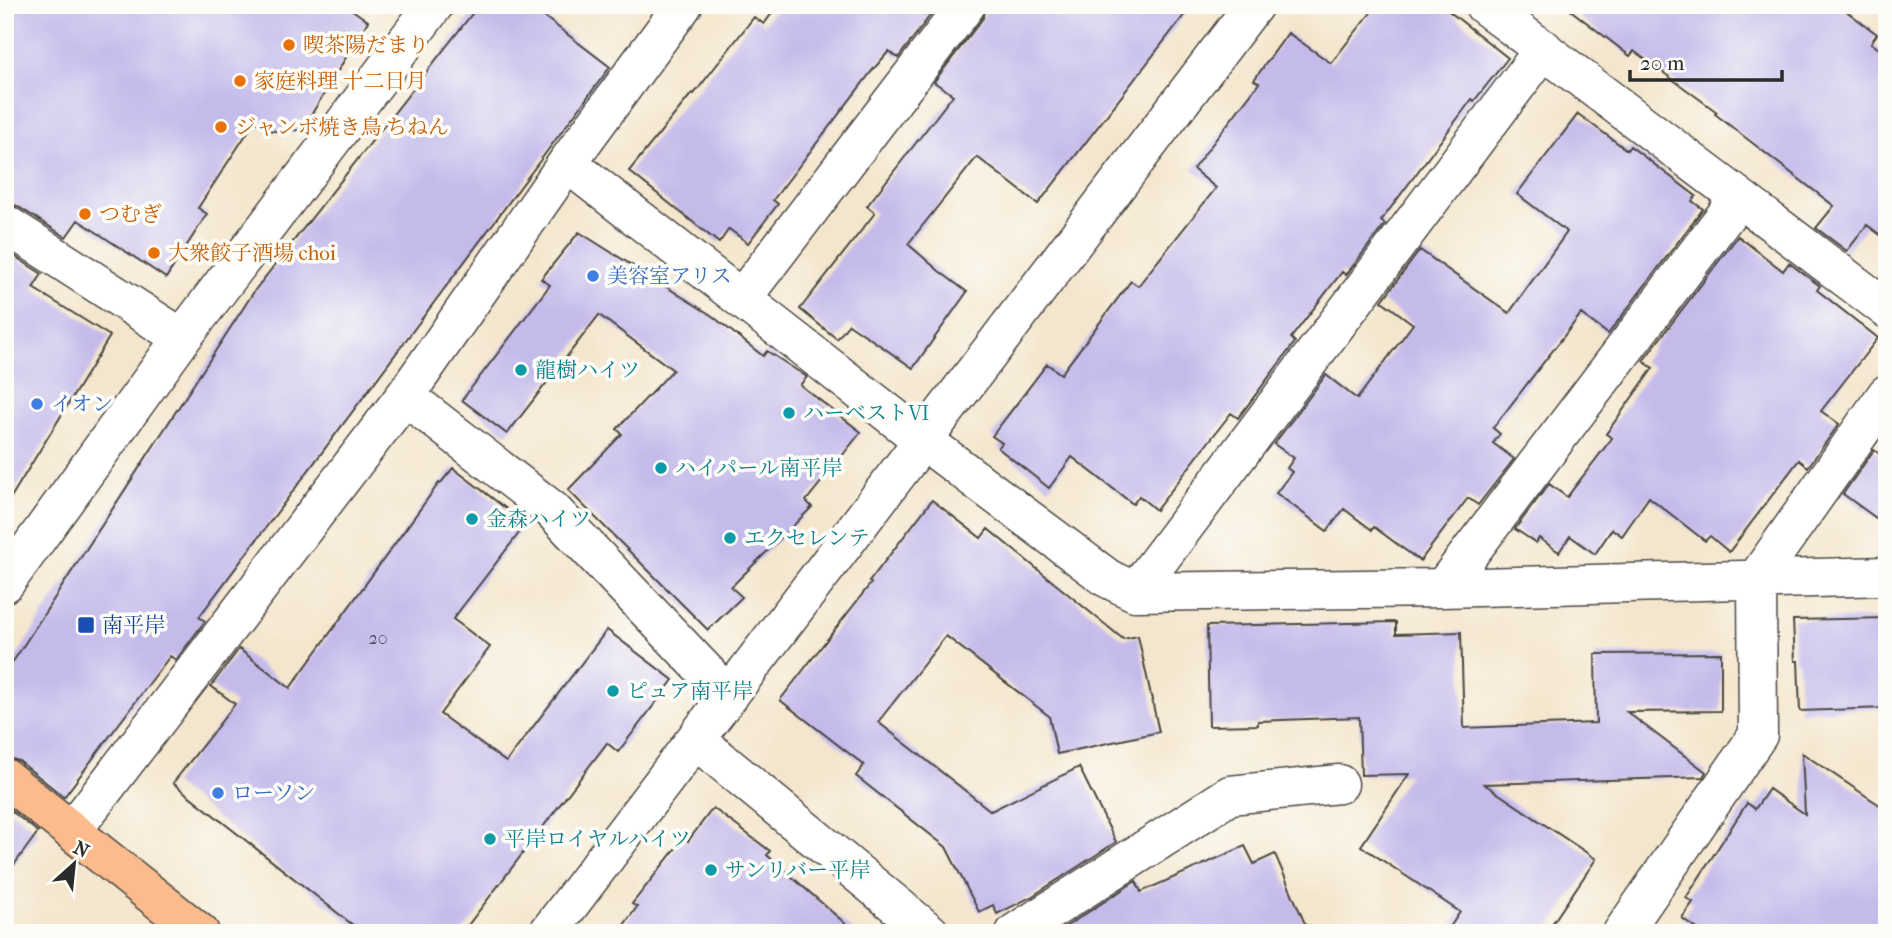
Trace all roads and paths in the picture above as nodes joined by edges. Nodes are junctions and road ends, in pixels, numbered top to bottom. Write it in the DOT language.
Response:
graph roads {
  1 [pos="434,5"];
  2 [pos="683,5"];
  3 [pos="966,5"];
  4 [pos="1254,5"];
  5 [pos="1485,5"];
  6 [pos="1544,49"];
  7 [pos="567,163"];
  8 [pos="1739,198"];
  9 [pos="5,225"];
  10 [pos="742,298"];
  11 [pos="1887,309"];
  12 [pos="182,338"];
  13 [pos="1887,394"];
  14 [pos="405,396"];
  15 [pos="924,441"];
  16 [pos="1887,576"];
  17 [pos="1757,578"];
  18 [pos="5,583"];
  19 [pos="1443,588"];
  20 [pos="1135,592"];
  21 [pos="729,696"];
  22 [pos="696,740"];
  23 [pos="5,778"];
  24 [pos="1339,784"];
  25 [pos="72,831"];
  26 [pos="200,933"];
  27 [pos="548,933"];
  28 [pos="930,933"];
  29 [pos="1015,933"];
  30 [pos="1622,933"];
  1 -- 12 [label="street"];
  2 -- 7 [label="street"];
  3 -- 10 [label="street"];
  4 -- 15 [label="street"];
  5 -- 6 [label="street"];
  6 -- 8 [label="street"];
  6 -- 20 [label="street"];
  7 -- 10 [label="street"];
  7 -- 14 [label="street"];
  8 -- 11 [label="street"];
  8 -- 19 [label="street"];
  9 -- 12 [label="street"];
  10 -- 15 [label="street"];
  12 -- 18 [label="street"];
  13 -- 17 [label="street"];
  14 -- 21 [label="street"];
  14 -- 25 [label="street"];
  15 -- 20 [label="street"];
  15 -- 21 [label="street"];
  16 -- 17 [label="street"];
  17 -- 19 [label="street"];
  17 -- 30 [label="street"];
  19 -- 20 [label="street"];
  21 -- 22 [label="street"];
  22 -- 27 [label="street"];
  22 -- 28 [label="street"];
  23 -- 25 [label="main road"];
  24 -- 29 [label="street"];
  25 -- 26 [label="main road"];
}
